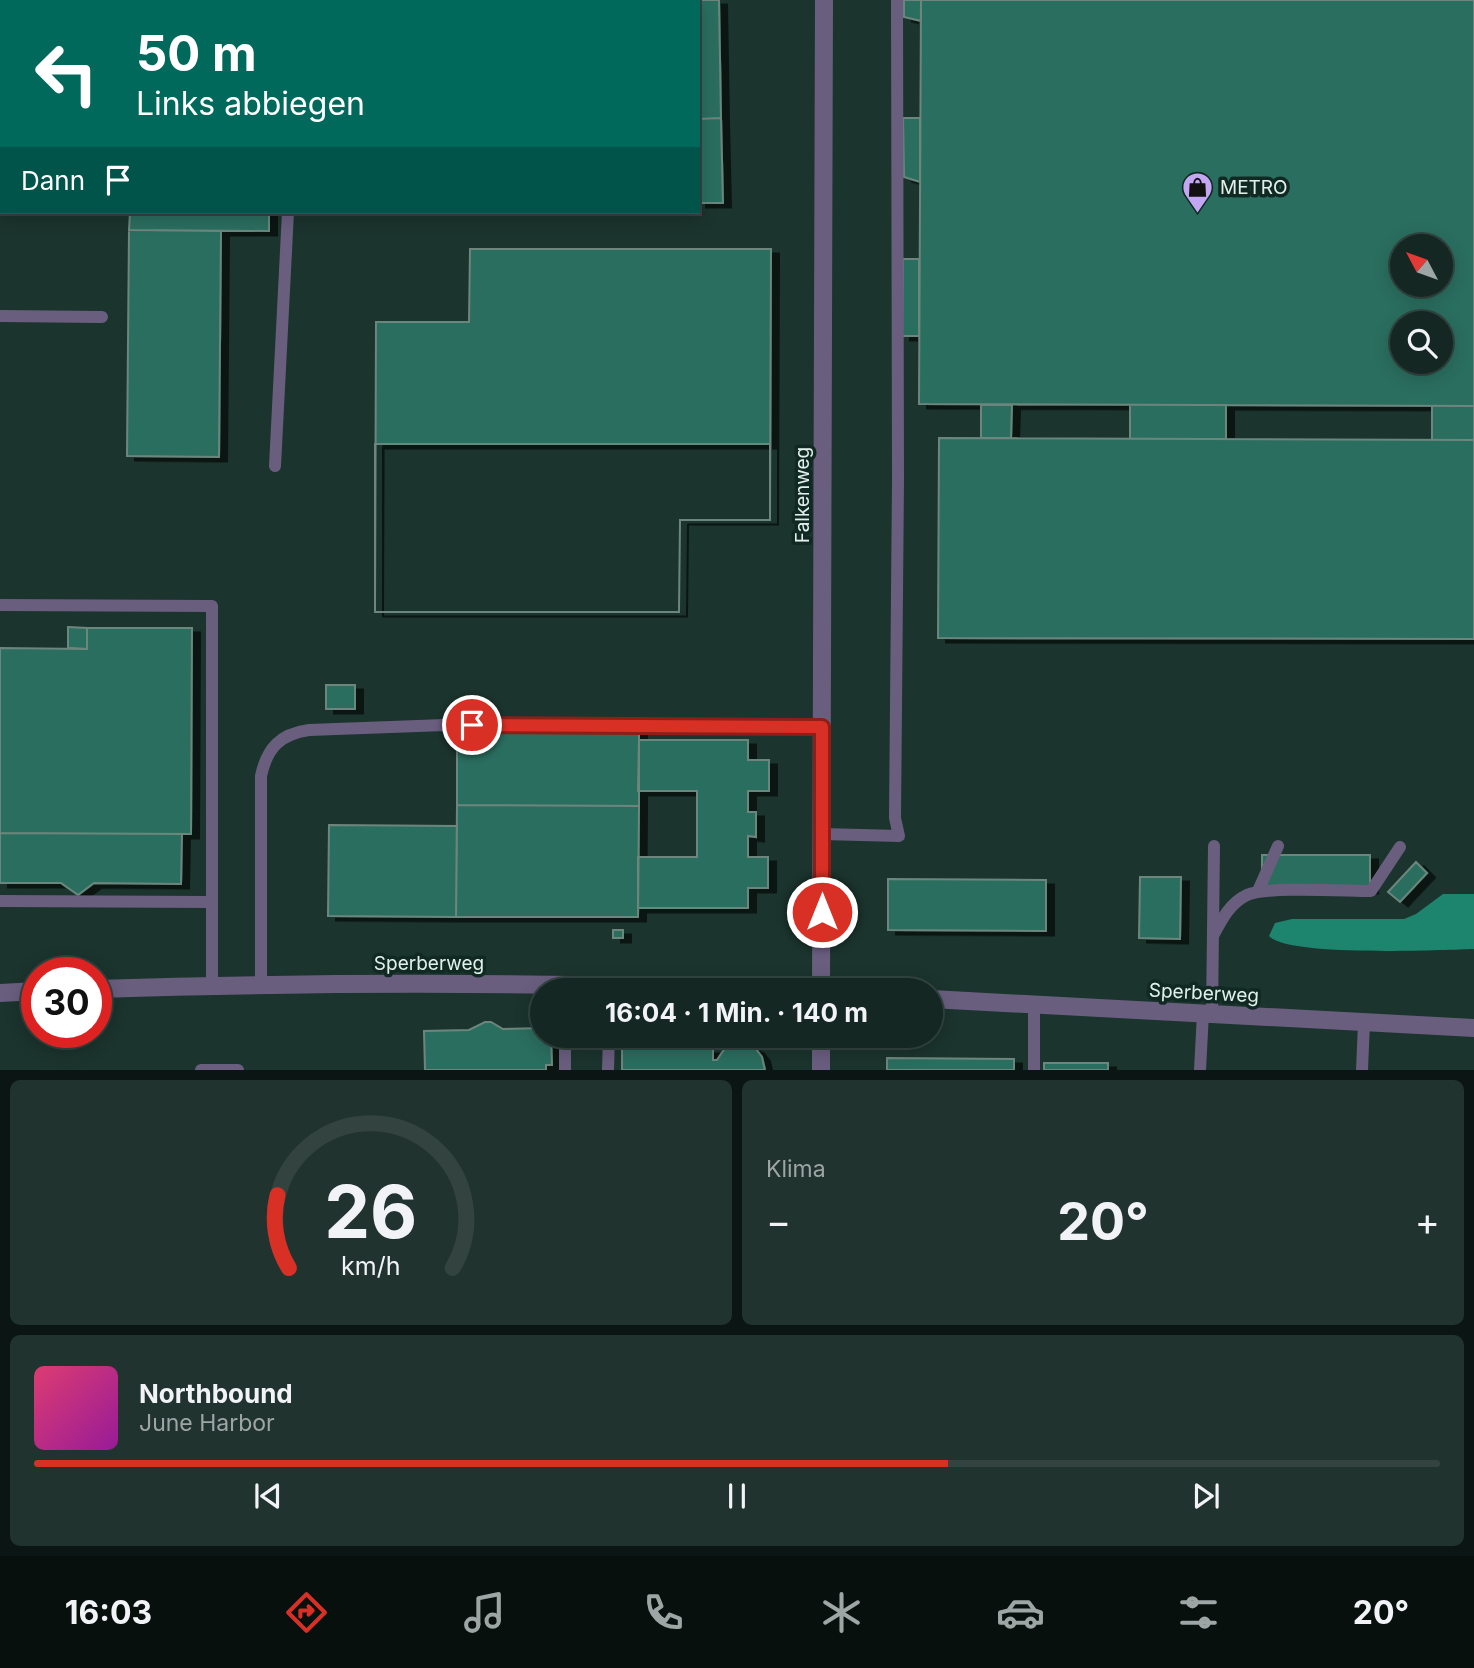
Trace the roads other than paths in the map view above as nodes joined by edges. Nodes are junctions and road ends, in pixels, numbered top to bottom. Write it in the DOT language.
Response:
graph roads {
  1 [pos="824,0"];
  2 [pos="897,0"];
  3 [pos="288,214"];
  4 [pos="0,316"];
  5 [pos="102,317"];
  6 [pos="275,466"];
  7 [pos="0,605"];
  8 [pos="822,727"];
  9 [pos="822,834"];
  10 [pos="1214,846"];
  11 [pos="1278,846"];
  12 [pos="1400,847"];
  13 [pos="1258,891"];
  14 [pos="0,901"];
  15 [pos="212,902"];
  16 [pos="1213,936"];
  17 [pos="821,978"];
  18 [pos="261,984"];
  19 [pos="212,985"];
  20 [pos="530,987"];
  21 [pos="112,988"];
  22 [pos="21,992"];
  23 [pos="0,993"];
  24 [pos="943,1000"];
  25 [pos="1034,1004"];
  26 [pos="1207,1014"];
  27 [pos="1364,1023"];
  28 [pos="1474,1028"];
  29 [pos="565,1048"];
  30 [pos="609,1048"];
  31 [pos="821,1048"];
  32 [pos="201,1069"];
  33 [pos="238,1069"];
  34 [pos="565,1069"];
  35 [pos="608,1069"];
  36 [pos="821,1069"];
  37 [pos="1034,1069"];
  38 [pos="1200,1069"];
  39 [pos="1362,1069"];
  1 -- 8 [label="street, Falkenweg"];
  2 -- 9 [label="lane"];
  3 -- 6 [label="lane"];
  4 -- 5 [label="lane"];
  7 -- 15 [label="lane"];
  8 -- 9 [label="street, Falkenweg"];
  8 -- 18 [label="lane"];
  9 -- 17 [label="street, Falkenweg"];
  10 -- 16 [label="lane"];
  11 -- 13 [label="lane"];
  12 -- 13 [label="lane"];
  13 -- 16 [label="lane"];
  14 -- 15 [label="lane"];
  15 -- 19 [label="lane"];
  16 -- 26 [label="lane"];
  18 -- 19 [label="street, Sperberweg"];
  18 -- 20 [label="street, Sperberweg"];
  19 -- 21 [label="street, Sperberweg"];
  22 -- 23 [label="street"];
  24 -- 25 [label="street, Sperberweg"];
  25 -- 26 [label="street, Sperberweg"];
  25 -- 37 [label="lane"];
  26 -- 27 [label="street, Sperberweg"];
  26 -- 38 [label="lane"];
  27 -- 28 [label="street, Sperberweg"];
  27 -- 39 [label="lane"];
  29 -- 34 [label="lane"];
  30 -- 35 [label="lane"];
  31 -- 36 [label="street"];
  32 -- 33 [label="lane"];
}
